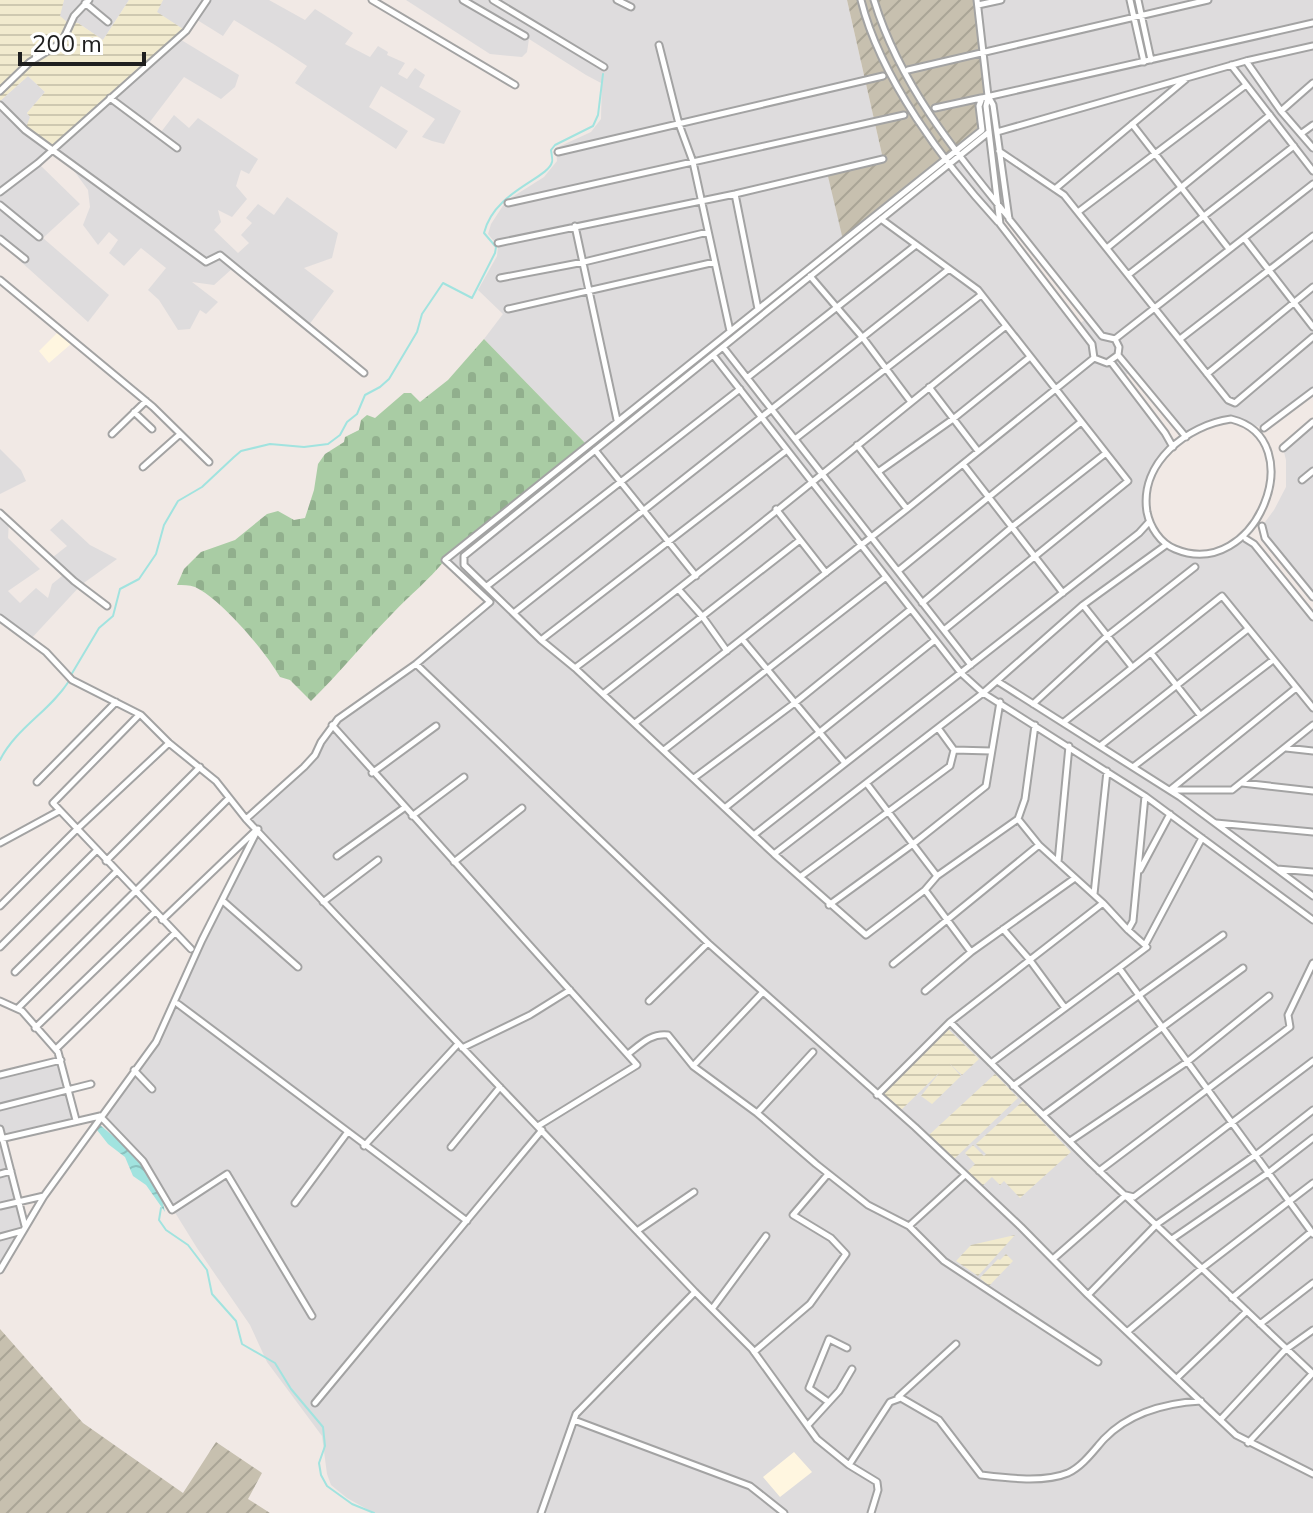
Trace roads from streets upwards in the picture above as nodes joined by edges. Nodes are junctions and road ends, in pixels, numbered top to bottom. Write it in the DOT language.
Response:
graph roads {
  1 [pos="207,0"];
  2 [pos="372,0"];
  3 [pos="463,0"];
  4 [pos="493,0"];
  5 [pos="617,0"];
  6 [pos="861,0"];
  7 [pos="874,0"];
  8 [pos="1001,0"];
  9 [pos="1130,0"];
  10 [pos="1138,0"];
  11 [pos="1208,0"];
  12 [pos="87,2"];
  13 [pos="978,2"];
  14 [pos="631,7"];
  15 [pos="1141,16"];
  16 [pos="1133,18"];
  17 [pos="108,22"];
  18 [pos="1313,23"];
  19 [pos="525,36"];
  20 [pos="659,45"];
  21 [pos="1313,46"];
  22 [pos="982,51"];
  23 [pos="1151,60"];
  24 [pos="1246,61"];
  25 [pos="1144,62"];
  26 [pos="1231,65"];
  27 [pos="604,67"];
  28 [pos="908,70"];
  29 [pos="883,76"];
  30 [pos="1189,77"];
  31 [pos="1313,83"];
  32 [pos="515,85"];
  33 [pos="1246,85"];
  34 [pos="0,91"];
  35 [pos="985,97"];
  36 [pos="110,98"];
  37 [pos="0,105"];
  38 [pos="935,108"];
  39 [pos="1281,111"];
  40 [pos="904,115"];
  41 [pos="1270,115"];
  42 [pos="679,124"];
  43 [pos="1132,124"];
  44 [pos="1313,125"];
  45 [pos="989,132"];
  46 [pos="997,132"];
  47 [pos="1302,133"];
  48 [pos="1294,146"];
  49 [pos="177,148"];
  50 [pos="1313,148"];
  51 [pos="54,149"];
  52 [pos="999,151"];
  53 [pos="558,152"];
  54 [pos="959,152"];
  55 [pos="1156,154"];
  56 [pos="883,159"];
  57 [pos="949,160"];
  58 [pos="693,162"];
  59 [pos="1313,171"];
  60 [pos="1313,184"];
  61 [pos="1180,186"];
  62 [pos="1055,189"];
  63 [pos="0,192"];
  64 [pos="735,194"];
  65 [pos="701,200"];
  66 [pos="508,203"];
  67 [pos="997,204"];
  68 [pos="0,205"];
  69 [pos="1078,212"];
  70 [pos="1204,217"];
  71 [pos="881,219"];
  72 [pos="1009,219"];
  73 [pos="1000,224"];
  74 [pos="575,226"];
  75 [pos="708,232"];
  76 [pos="1313,236"];
  77 [pos="39,237"];
  78 [pos="1244,238"];
  79 [pos="0,239"];
  80 [pos="498,243"];
  81 [pos="916,245"];
  82 [pos="1107,248"];
  83 [pos="1229,249"];
  84 [pos="25,259"];
  85 [pos="584,262"];
  86 [pos="715,262"];
  87 [pos="949,269"];
  88 [pos="1268,271"];
  89 [pos="1128,275"];
  90 [pos="810,276"];
  91 [pos="500,278"];
  92 [pos="0,280"];
  93 [pos="1313,287"];
  94 [pos="589,290"];
  95 [pos="981,295"];
  96 [pos="1293,302"];
  97 [pos="836,308"];
  98 [pos="1155,308"];
  99 [pos="508,309"];
  100 [pos="758,309"];
  101 [pos="1006,326"];
  102 [pos="1313,327"];
  103 [pos="730,331"];
  104 [pos="1102,336"];
  105 [pos="1313,337"];
  106 [pos="863,338"];
  107 [pos="1115,339"];
  108 [pos="1180,339"];
  109 [pos="1092,344"];
  110 [pos="723,347"];
  111 [pos="713,355"];
  112 [pos="1118,355"];
  113 [pos="1030,357"];
  114 [pos="1094,358"];
  115 [pos="1111,362"];
  116 [pos="886,369"];
  117 [pos="364,373"];
  118 [pos="1207,374"];
  119 [pos="747,378"];
  120 [pos="929,387"];
  121 [pos="740,389"];
  122 [pos="1055,389"];
  123 [pos="1313,391"];
  124 [pos="146,401"];
  125 [pos="911,402"];
  126 [pos="773,411"];
  127 [pos="134,412"];
  128 [pos="762,418"];
  129 [pos="953,419"];
  130 [pos="617,420"];
  131 [pos="1081,422"];
  132 [pos="1313,422"];
  133 [pos="1264,428"];
  134 [pos="152,429"];
  135 [pos="112,434"];
  136 [pos="179,435"];
  137 [pos="1186,437"];
  138 [pos="795,439"];
  139 [pos="857,445"];
  140 [pos="1173,447"];
  141 [pos="1283,448"];
  142 [pos="595,450"];
  143 [pos="787,450"];
  144 [pos="978,451"];
  145 [pos="1106,453"];
  146 [pos="1286,460"];
  147 [pos="209,462"];
  148 [pos="963,464"];
  149 [pos="143,467"];
  150 [pos="1313,471"];
  151 [pos="878,472"];
  152 [pos="822,473"];
  153 [pos="1302,480"];
  154 [pos="811,481"];
  155 [pos="621,482"];
  156 [pos="988,497"];
  157 [pos="776,509"];
  158 [pos="907,509"];
  159 [pos="645,510"];
  160 [pos="0,513"];
  161 [pos="1268,518"];
  162 [pos="1149,522"];
  163 [pos="1262,526"];
  164 [pos="1012,527"];
  165 [pos="871,537"];
  166 [pos="1246,539"];
  167 [pos="800,540"];
  168 [pos="668,543"];
  169 [pos="861,545"];
  170 [pos="1166,545"];
  171 [pos="1035,558"];
  172 [pos="1195,567"];
  173 [pos="898,571"];
  174 [pos="826,573"];
  175 [pos="696,576"];
  176 [pos="886,577"];
  177 [pos="487,586"];
  178 [pos="679,590"];
  179 [pos="1063,593"];
  180 [pos="1313,597"];
  181 [pos="922,603"];
  182 [pos="1083,605"];
  183 [pos="107,606"];
  184 [pos="911,609"];
  185 [pos="515,612"];
  186 [pos="702,616"];
  187 [pos="1313,617"];
  188 [pos="0,618"];
  189 [pos="1248,629"];
  190 [pos="944,630"];
  191 [pos="1107,636"];
  192 [pos="742,639"];
  193 [pos="541,640"];
  194 [pos="935,640"];
  195 [pos="727,651"];
  196 [pos="1151,653"];
  197 [pos="1273,660"];
  198 [pos="416,664"];
  199 [pos="971,665"];
  200 [pos="1133,667"];
  201 [pos="575,668"];
  202 [pos="768,671"];
  203 [pos="961,673"];
  204 [pos="997,681"];
  205 [pos="1176,685"];
  206 [pos="1296,688"];
  207 [pos="983,693"];
  208 [pos="603,694"];
  209 [pos="116,702"];
  210 [pos="796,702"];
  211 [pos="1000,702"];
  212 [pos="1033,704"];
  213 [pos="1313,708"];
  214 [pos="1200,715"];
  215 [pos="138,716"];
  216 [pos="1064,722"];
  217 [pos="635,723"];
  218 [pos="332,725"];
  219 [pos="1035,725"];
  220 [pos="1313,725"];
  221 [pos="436,726"];
  222 [pos="938,728"];
  223 [pos="819,732"];
  224 [pos="169,743"];
  225 [pos="1069,746"];
  226 [pos="1100,746"];
  227 [pos="1285,748"];
  228 [pos="664,750"];
  229 [pos="954,750"];
  230 [pos="991,751"];
  231 [pos="1313,751"];
  232 [pos="845,763"];
  233 [pos="200,767"];
  234 [pos="1133,767"];
  235 [pos="1107,771"];
  236 [pos="372,773"];
  237 [pos="464,777"];
  238 [pos="694,778"];
  239 [pos="37,782"];
  240 [pos="1241,783"];
  241 [pos="867,784"];
  242 [pos="1169,790"];
  243 [pos="1313,791"];
  244 [pos="1145,796"];
  245 [pos="229,798"];
  246 [pos="726,807"];
  247 [pos="404,808"];
  248 [pos="522,808"];
  249 [pos="59,811"];
  250 [pos="889,813"];
  251 [pos="1170,814"];
  252 [pos="412,816"];
  253 [pos="246,819"];
  254 [pos="1018,819"];
  255 [pos="1215,823"];
  256 [pos="257,829"];
  257 [pos="76,830"];
  258 [pos="1313,832"];
  259 [pos="755,834"];
  260 [pos="1202,838"];
  261 [pos="0,843"];
  262 [pos="913,844"];
  263 [pos="1039,845"];
  264 [pos="96,851"];
  265 [pos="774,854"];
  266 [pos="337,856"];
  267 [pos="378,860"];
  268 [pos="106,861"];
  269 [pos="454,862"];
  270 [pos="1058,863"];
  271 [pos="1276,869"];
  272 [pos="116,872"];
  273 [pos="1313,872"];
  274 [pos="1137,874"];
  275 [pos="937,876"];
  276 [pos="800,877"];
  277 [pos="1075,878"];
  278 [pos="925,890"];
  279 [pos="134,891"];
  280 [pos="1094,894"];
  281 [pos="1313,896"];
  282 [pos="223,901"];
  283 [pos="323,902"];
  284 [pos="1103,903"];
  285 [pos="829,905"];
  286 [pos="0,906"];
  287 [pos="155,912"];
  288 [pos="162,920"];
  289 [pos="949,920"];
  290 [pos="1313,920"];
  291 [pos="1003,929"];
  292 [pos="1128,930"];
  293 [pos="175,933"];
  294 [pos="1223,935"];
  295 [pos="708,943"];
  296 [pos="1145,945"];
  297 [pos="0,947"];
  298 [pos="191,949"];
  299 [pos="971,952"];
  300 [pos="1029,959"];
  301 [pos="1313,963"];
  302 [pos="893,964"];
  303 [pos="298,967"];
  304 [pos="1119,968"];
  305 [pos="1243,968"];
  306 [pos="15,972"];
  307 [pos="570,990"];
  308 [pos="925,991"];
  309 [pos="762,993"];
  310 [pos="1139,995"];
  311 [pos="1269,996"];
  312 [pos="0,1001"];
  313 [pos="649,1001"];
  314 [pos="178,1004"];
  315 [pos="18,1008"];
  316 [pos="1065,1008"];
  317 [pos="950,1022"];
  318 [pos="35,1028"];
  319 [pos="1163,1029"];
  320 [pos="460,1046"];
  321 [pos="56,1049"];
  322 [pos="813,1052"];
  323 [pos="628,1054"];
  324 [pos="61,1060"];
  325 [pos="1313,1061"];
  326 [pos="1187,1062"];
  327 [pos="991,1063"];
  328 [pos="693,1066"];
  329 [pos="134,1070"];
  330 [pos="0,1075"];
  331 [pos="91,1084"];
  332 [pos="1013,1086"];
  333 [pos="500,1087"];
  334 [pos="152,1089"];
  335 [pos="68,1090"];
  336 [pos="1209,1090"];
  337 [pos="877,1095"];
  338 [pos="0,1107"];
  339 [pos="1313,1110"];
  340 [pos="757,1113"];
  341 [pos="1043,1115"];
  342 [pos="100,1116"];
  343 [pos="76,1120"];
  344 [pos="1233,1124"];
  345 [pos="540,1128"];
  346 [pos="0,1129"];
  347 [pos="347,1133"];
  348 [pos="1313,1138"];
  349 [pos="1,1139"];
  350 [pos="1070,1141"];
  351 [pos="364,1146"];
  352 [pos="451,1147"];
  353 [pos="1257,1154"];
  354 [pos="11,1171"];
  355 [pos="1099,1171"];
  356 [pos="1268,1173"];
  357 [pos="0,1174"];
  358 [pos="828,1174"];
  359 [pos="965,1175"];
  360 [pos="1313,1183"];
  361 [pos="694,1192"];
  362 [pos="1126,1195"];
  363 [pos="44,1196"];
  364 [pos="1289,1201"];
  365 [pos="19,1202"];
  366 [pos="295,1203"];
  367 [pos="0,1206"];
  368 [pos="467,1221"];
  369 [pos="1157,1224"];
  370 [pos="909,1226"];
  371 [pos="24,1229"];
  372 [pos="637,1231"];
  373 [pos="1312,1232"];
  374 [pos="766,1236"];
  375 [pos="0,1237"];
  376 [pos="1172,1239"];
  377 [pos="1053,1259"];
  378 [pos="1201,1269"];
  379 [pos="0,1270"];
  380 [pos="1313,1283"];
  381 [pos="695,1292"];
  382 [pos="1088,1295"];
  383 [pos="1232,1298"];
  384 [pos="712,1309"];
  385 [pos="1247,1311"];
  386 [pos="312,1316"];
  387 [pos="1260,1324"];
  388 [pos="1313,1330"];
  389 [pos="1127,1332"];
  390 [pos="956,1344"];
  391 [pos="847,1348"];
  392 [pos="1285,1350"];
  393 [pos="754,1352"];
  394 [pos="1098,1362"];
  395 [pos="852,1369"];
  396 [pos="1313,1374"];
  397 [pos="1177,1378"];
  398 [pos="895,1400"];
  399 [pos="827,1401"];
  400 [pos="1201,1401"];
  401 [pos="315,1403"];
  402 [pos="1221,1419"];
  403 [pos="574,1420"];
  404 [pos="808,1425"];
  405 [pos="1248,1443"];
  406 [pos="849,1465"];
  407 [pos="1313,1474"];
  408 [pos="541,1513"];
  409 [pos="784,1513"];
  410 [pos="871,1513"];
  1 -- 36 [label="street"];
  2 -- 32 [label="street"];
  3 -- 19 [label="street"];
  4 -- 27 [label="street"];
  5 -- 14 [label="street"];
  6 -- 57 [label="street"];
  7 -- 54 [label="street"];
  8 -- 13 [label="street"];
  9 -- 16 [label="street"];
  10 -- 15 [label="street"];
  11 -- 15 [label="street"];
  12 -- 17 [label="street"];
  12 -- 34 [label="street"];
  13 -- 22 [label="street"];
  15 -- 16 [label="street"];
  15 -- 23 [label="street"];
  16 -- 22 [label="street"];
  16 -- 25 [label="street"];
  18 -- 23 [label="street"];
  20 -- 42 [label="street"];
  21 -- 24 [label="street"];
  22 -- 28 [label="street"];
  22 -- 35 [label="street"];
  23 -- 25 [label="street"];
  24 -- 26 [label="street"];
  24 -- 39 [label="street"];
  25 -- 35 [label="street"];
  26 -- 30 [label="street"];
  26 -- 33 [label="street"];
  29 -- 42 [label="street"];
  30 -- 43 [label="street"];
  30 -- 46 [label="street"];
  31 -- 39 [label="street"];
  33 -- 41 [label="street"];
  33 -- 55 [label="street"];
  35 -- 38 [label="street"];
  35 -- 45 [label="street"];
  35 -- 46 [label="street"];
  35 -- 54 [label="street"];
  36 -- 49 [label="street"];
  36 -- 51 [label="street"];
  37 -- 51 [label="street"];
  39 -- 47 [label="street"];
  40 -- 58 [label="street"];
  41 -- 48 [label="street"];
  41 -- 61 [label="street"];
  42 -- 53 [label="street"];
  42 -- 58 [label="street"];
  43 -- 55 [label="street"];
  43 -- 62 [label="street"];
  44 -- 47 [label="street"];
  45 -- 54 [label="street"];
  45 -- 67 [label="street"];
  46 -- 52 [label="street"];
  47 -- 50 [label="street"];
  48 -- 59 [label="street"];
  48 -- 70 [label="street"];
  51 -- 63 [label="street"];
  51 -- 117 [label="street"];
  52 -- 62 [label="street"];
  52 -- 72 [label="street"];
  54 -- 57 [label="street"];
  54 -- 67 [label="street"];
  55 -- 61 [label="street"];
  55 -- 69 [label="street"];
  56 -- 64 [label="street"];
  57 -- 71 [label="street"];
  57 -- 73 [label="street"];
  57 -- 100 [label="street"];
  58 -- 65 [label="street"];
  58 -- 66 [label="street"];
  60 -- 78 [label="street"];
  61 -- 70 [label="street"];
  61 -- 82 [label="street"];
  62 -- 69 [label="street"];
  64 -- 65 [label="street"];
  64 -- 100 [label="street"];
  65 -- 74 [label="street"];
  65 -- 75 [label="street"];
  67 -- 72 [label="street"];
  67 -- 73 [label="street"];
  68 -- 77 [label="street"];
  69 -- 82 [label="street"];
  70 -- 83 [label="street"];
  70 -- 89 [label="street"];
  71 -- 81 [label="street"];
  71 -- 90 [label="street"];
  72 -- 104 [label="street"];
  73 -- 109 [label="street"];
  74 -- 80 [label="street"];
  74 -- 85 [label="street"];
  75 -- 85 [label="street"];
  75 -- 86 [label="street"];
  76 -- 88 [label="street"];
  78 -- 83 [label="street"];
  78 -- 88 [label="street"];
  79 -- 84 [label="street"];
  81 -- 87 [label="street"];
  81 -- 97 [label="street"];
  82 -- 89 [label="street"];
  83 -- 98 [label="street"];
  85 -- 91 [label="street"];
  85 -- 94 [label="street"];
  86 -- 94 [label="street"];
  86 -- 103 [label="street"];
  87 -- 95 [label="street"];
  87 -- 106 [label="street"];
  88 -- 96 [label="street"];
  88 -- 108 [label="street"];
  89 -- 98 [label="street"];
  90 -- 97 [label="street"];
  90 -- 110 [label="street"];
  92 -- 124 [label="street"];
  93 -- 96 [label="street"];
  94 -- 99 [label="street"];
  94 -- 130 [label="street"];
  95 -- 101 [label="street"];
  95 -- 116 [label="street"];
  96 -- 102 [label="street"];
  96 -- 118 [label="street"];
  97 -- 106 [label="street"];
  97 -- 119 [label="street"];
  98 -- 107 [label="street"];
  98 -- 108 [label="street"];
  100 -- 103 [label="street"];
  101 -- 113 [label="street"];
  101 -- 120 [label="street"];
  103 -- 130 [label="street"];
  104 -- 107 [label="street"];
  104 -- 109 [label="street"];
  105 -- 118 [label="street"];
  106 -- 116 [label="street"];
  106 -- 126 [label="street"];
  107 -- 112 [label="street"];
  108 -- 118 [label="street"];
  109 -- 114 [label="street"];
  110 -- 111 [label="street"];
  110 -- 119 [label="street"];
  111 -- 121 [label="street"];
  111 -- 142 [label="street"];
  112 -- 115 [label="street"];
  112 -- 137 [label="street"];
  113 -- 122 [label="street"];
  113 -- 129 [label="street"];
  114 -- 115 [label="street"];
  114 -- 122 [label="street"];
  115 -- 140 [label="street"];
  116 -- 125 [label="street"];
  116 -- 138 [label="street"];
  119 -- 126 [label="street"];
  120 -- 125 [label="street"];
  120 -- 129 [label="street"];
  121 -- 128 [label="street"];
  121 -- 155 [label="street"];
  122 -- 131 [label="street"];
  122 -- 144 [label="street"];
  123 -- 133 [label="street"];
  124 -- 127 [label="street"];
  124 -- 136 [label="street"];
  125 -- 139 [label="street"];
  126 -- 128 [label="street"];
  126 -- 138 [label="street"];
  127 -- 134 [label="street"];
  127 -- 135 [label="street"];
  128 -- 143 [label="street"];
  128 -- 159 [label="street"];
  129 -- 144 [label="street"];
  129 -- 151 [label="street"];
  130 -- 198 [label="street"];
  131 -- 145 [label="street"];
  131 -- 156 [label="street"];
  132 -- 141 [label="street"];
  133 -- 137 [label="street"];
  133 -- 141 [label="street"];
  136 -- 147 [label="street"];
  136 -- 149 [label="street"];
  137 -- 140 [label="street"];
  138 -- 152 [label="street"];
  139 -- 151 [label="street"];
  139 -- 152 [label="street"];
  140 -- 162 [label="street"];
  141 -- 146 [label="street"];
  142 -- 155 [label="street"];
  142 -- 177 [label="street"];
  143 -- 154 [label="street"];
  143 -- 168 [label="street"];
  144 -- 148 [label="street"];
  145 -- 164 [label="street"];
  145 -- 171 [label="street"];
  148 -- 156 [label="street"];
  148 -- 158 [label="street"];
  150 -- 153 [label="street"];
  151 -- 158 [label="street"];
  152 -- 154 [label="street"];
  152 -- 165 [label="street"];
  154 -- 157 [label="street"];
  154 -- 169 [label="street"];
  155 -- 159 [label="street"];
  155 -- 177 [label="street"];
  156 -- 164 [label="street"];
  156 -- 173 [label="street"];
  157 -- 167 [label="street"];
  157 -- 175 [label="street"];
  158 -- 165 [label="street"];
  159 -- 168 [label="street"];
  159 -- 185 [label="street"];
  160 -- 183 [label="street"];
  161 -- 163 [label="street"];
  162 -- 170 [label="street"];
  162 -- 179 [label="street"];
  163 -- 166 [label="street"];
  163 -- 180 [label="street"];
  164 -- 171 [label="street"];
  164 -- 181 [label="street"];
  165 -- 169 [label="street"];
  165 -- 173 [label="street"];
  166 -- 170 [label="street"];
  166 -- 187 [label="street"];
  167 -- 174 [label="street"];
  167 -- 186 [label="street"];
  168 -- 175 [label="street"];
  168 -- 193 [label="street"];
  169 -- 174 [label="street"];
  169 -- 176 [label="street"];
  170 -- 182 [label="street"];
  171 -- 179 [label="street"];
  171 -- 190 [label="street"];
  172 -- 191 [label="street"];
  173 -- 181 [label="street"];
  174 -- 192 [label="street"];
  175 -- 178 [label="street"];
  176 -- 184 [label="street"];
  176 -- 202 [label="street"];
  177 -- 185 [label="street"];
  178 -- 186 [label="street"];
  178 -- 201 [label="street"];
  179 -- 199 [label="street"];
  181 -- 190 [label="street"];
  182 -- 191 [label="street"];
  182 -- 204 [label="street"];
  184 -- 194 [label="street"];
  184 -- 210 [label="street"];
  185 -- 193 [label="street"];
  186 -- 195 [label="street"];
  186 -- 208 [label="street"];
  188 -- 209 [label="street"];
  189 -- 196 [label="street"];
  189 -- 197 [label="street"];
  189 -- 205 [label="street"];
  190 -- 199 [label="street"];
  191 -- 200 [label="street"];
  191 -- 212 [label="street"];
  192 -- 195 [label="street"];
  192 -- 202 [label="street"];
  193 -- 201 [label="street"];
  194 -- 203 [label="street"];
  194 -- 223 [label="street"];
  195 -- 217 [label="street"];
  196 -- 200 [label="street"];
  196 -- 205 [label="street"];
  197 -- 206 [label="street"];
  197 -- 214 [label="street"];
  198 -- 218 [label="street"];
  198 -- 295 [label="street"];
  199 -- 203 [label="street"];
  200 -- 216 [label="street"];
  201 -- 208 [label="street"];
  202 -- 210 [label="street"];
  202 -- 228 [label="street"];
  203 -- 207 [label="street"];
  203 -- 232 [label="street"];
  204 -- 207 [label="street"];
  204 -- 212 [label="street"];
  205 -- 214 [label="street"];
  205 -- 226 [label="street"];
  206 -- 213 [label="street"];
  206 -- 242 [label="street"];
  207 -- 211 [label="street"];
  207 -- 222 [label="street"];
  208 -- 217 [label="street"];
  209 -- 215 [label="street"];
  209 -- 239 [label="street"];
  210 -- 223 [label="street"];
  210 -- 238 [label="street"];
  211 -- 219 [label="street"];
  211 -- 230 [label="street"];
  212 -- 216 [label="street"];
  214 -- 234 [label="street"];
  215 -- 224 [label="street"];
  215 -- 249 [label="street"];
  216 -- 226 [label="street"];
  217 -- 228 [label="street"];
  218 -- 236 [label="street"];
  218 -- 253 [label="street"];
  219 -- 225 [label="street"];
  219 -- 254 [label="street"];
  220 -- 227 [label="street"];
  221 -- 236 [label="street"];
  222 -- 229 [label="street"];
  222 -- 241 [label="street"];
  223 -- 232 [label="street"];
  223 -- 246 [label="street"];
  224 -- 233 [label="street"];
  224 -- 257 [label="street"];
  225 -- 235 [label="street"];
  225 -- 270 [label="street"];
  226 -- 234 [label="street"];
  227 -- 231 [label="street"];
  227 -- 240 [label="street"];
  228 -- 238 [label="street"];
  229 -- 230 [label="street"];
  229 -- 250 [label="street"];
  230 -- 262 [label="street"];
  232 -- 259 [label="street"];
  233 -- 245 [label="street"];
  233 -- 268 [label="street"];
  234 -- 242 [label="street"];
  235 -- 244 [label="street"];
  235 -- 280 [label="street"];
  236 -- 247 [label="street"];
  237 -- 252 [label="street"];
  238 -- 246 [label="street"];
  240 -- 242 [label="street"];
  240 -- 243 [label="street"];
  241 -- 250 [label="street"];
  241 -- 265 [label="street"];
  242 -- 255 [label="street"];
  244 -- 251 [label="street"];
  244 -- 274 [label="street"];
  245 -- 253 [label="street"];
  245 -- 279 [label="street"];
  246 -- 259 [label="street"];
  247 -- 252 [label="street"];
  247 -- 266 [label="street"];
  248 -- 269 [label="street"];
  249 -- 257 [label="street"];
  249 -- 261 [label="street"];
  250 -- 262 [label="street"];
  250 -- 276 [label="street"];
  251 -- 260 [label="street"];
  251 -- 274 [label="street"];
  252 -- 269 [label="street"];
  253 -- 256 [label="street"];
  254 -- 263 [label="street"];
  254 -- 275 [label="street"];
  255 -- 258 [label="street"];
  255 -- 271 [label="street"];
  256 -- 282 [label="street"];
  256 -- 283 [label="street"];
  256 -- 288 [label="street"];
  257 -- 264 [label="street"];
  257 -- 286 [label="street"];
  259 -- 265 [label="street"];
  260 -- 290 [label="street"];
  260 -- 296 [label="street"];
  262 -- 275 [label="street"];
  262 -- 285 [label="street"];
  263 -- 270 [label="street"];
  263 -- 289 [label="street"];
  264 -- 268 [label="street"];
  264 -- 297 [label="street"];
  265 -- 276 [label="street"];
  267 -- 283 [label="street"];
  268 -- 272 [label="street"];
  269 -- 307 [label="street"];
  270 -- 277 [label="street"];
  271 -- 273 [label="street"];
  271 -- 281 [label="street"];
  272 -- 279 [label="street"];
  272 -- 306 [label="street"];
  274 -- 292 [label="street"];
  275 -- 278 [label="street"];
  276 -- 285 [label="street"];
  277 -- 280 [label="street"];
  277 -- 291 [label="street"];
  278 -- 285 [label="street"];
  278 -- 289 [label="street"];
  279 -- 287 [label="street"];
  279 -- 315 [label="street"];
  280 -- 284 [label="street"];
  282 -- 303 [label="street"];
  282 -- 329 [label="street"];
  283 -- 320 [label="street"];
  284 -- 292 [label="street"];
  284 -- 300 [label="street"];
  287 -- 288 [label="street"];
  287 -- 318 [label="street"];
  288 -- 293 [label="street"];
  289 -- 299 [label="street"];
  289 -- 302 [label="street"];
  291 -- 299 [label="street"];
  291 -- 300 [label="street"];
  292 -- 296 [label="street"];
  293 -- 298 [label="street"];
  293 -- 321 [label="street"];
  294 -- 310 [label="street"];
  295 -- 309 [label="street"];
  295 -- 313 [label="street"];
  296 -- 304 [label="street"];
  299 -- 308 [label="street"];
  300 -- 316 [label="street"];
  300 -- 317 [label="street"];
  301 -- 336 [label="street"];
  304 -- 310 [label="street"];
  304 -- 316 [label="street"];
  305 -- 319 [label="street"];
  307 -- 320 [label="street"];
  307 -- 323 [label="street"];
  309 -- 328 [label="street"];
  309 -- 337 [label="street"];
  310 -- 319 [label="street"];
  310 -- 332 [label="street"];
  311 -- 326 [label="street"];
  312 -- 315 [label="street"];
  314 -- 347 [label="street"];
  315 -- 318 [label="street"];
  316 -- 327 [label="street"];
  317 -- 327 [label="street"];
  317 -- 337 [label="street"];
  318 -- 321 [label="street"];
  319 -- 326 [label="street"];
  319 -- 341 [label="street"];
  320 -- 333 [label="street"];
  320 -- 351 [label="street"];
  321 -- 324 [label="street"];
  322 -- 340 [label="street"];
  323 -- 328 [label="street"];
  323 -- 345 [label="street"];
  324 -- 330 [label="street"];
  324 -- 335 [label="street"];
  325 -- 344 [label="street"];
  326 -- 336 [label="street"];
  326 -- 350 [label="street"];
  327 -- 332 [label="street"];
  328 -- 340 [label="street"];
  329 -- 334 [label="street"];
  329 -- 342 [label="street"];
  331 -- 335 [label="street"];
  332 -- 341 [label="street"];
  333 -- 345 [label="street"];
  333 -- 352 [label="street"];
  335 -- 338 [label="street"];
  335 -- 343 [label="street"];
  336 -- 344 [label="street"];
  336 -- 355 [label="street"];
  337 -- 359 [label="street"];
  339 -- 353 [label="street"];
  340 -- 358 [label="street"];
  341 -- 350 [label="street"];
  342 -- 343 [label="street"];
  342 -- 363 [label="street"];
  342 -- 386 [label="street"];
  343 -- 349 [label="street"];
  344 -- 353 [label="street"];
  344 -- 362 [label="street"];
  345 -- 368 [label="street"];
  345 -- 372 [label="street"];
  346 -- 349 [label="street"];
  347 -- 351 [label="street"];
  347 -- 366 [label="street"];
  348 -- 356 [label="street"];
  349 -- 354 [label="street"];
  350 -- 355 [label="street"];
  351 -- 368 [label="street"];
  353 -- 356 [label="street"];
  353 -- 369 [label="street"];
  354 -- 357 [label="street"];
  354 -- 365 [label="street"];
  355 -- 362 [label="street"];
  356 -- 364 [label="street"];
  356 -- 376 [label="street"];
  358 -- 370 [label="street"];
  358 -- 393 [label="street"];
  359 -- 370 [label="street"];
  359 -- 377 [label="street"];
  360 -- 364 [label="street"];
  361 -- 372 [label="street"];
  362 -- 369 [label="street"];
  362 -- 377 [label="street"];
  363 -- 365 [label="street"];
  363 -- 371 [label="street"];
  364 -- 373 [label="street"];
  364 -- 378 [label="street"];
  365 -- 367 [label="street"];
  365 -- 371 [label="street"];
  368 -- 401 [label="street"];
  369 -- 376 [label="street"];
  369 -- 382 [label="street"];
  370 -- 394 [label="street"];
  371 -- 375 [label="street"];
  371 -- 379 [label="street"];
  372 -- 381 [label="street"];
  373 -- 383 [label="street"];
  374 -- 384 [label="street"];
  376 -- 378 [label="street"];
  377 -- 382 [label="street"];
  378 -- 383 [label="street"];
  378 -- 389 [label="street"];
  380 -- 387 [label="street"];
  381 -- 384 [label="street"];
  381 -- 403 [label="street"];
  382 -- 389 [label="street"];
  383 -- 385 [label="street"];
  384 -- 393 [label="street"];
  385 -- 387 [label="street"];
  385 -- 397 [label="street"];
  387 -- 392 [label="street"];
  388 -- 392 [label="street"];
  389 -- 397 [label="street"];
  390 -- 398 [label="street"];
  391 -- 399 [label="street"];
  392 -- 396 [label="street"];
  392 -- 402 [label="street"];
  393 -- 404 [label="street"];
  395 -- 399 [label="street"];
  396 -- 405 [label="street"];
  397 -- 400 [label="street"];
  398 -- 400 [label="street"];
  398 -- 406 [label="street"];
  399 -- 404 [label="street"];
  400 -- 402 [label="street"];
  402 -- 405 [label="street"];
  403 -- 408 [label="street"];
  403 -- 409 [label="street"];
  404 -- 406 [label="street"];
  405 -- 407 [label="street"];
  406 -- 410 [label="street"];
}
